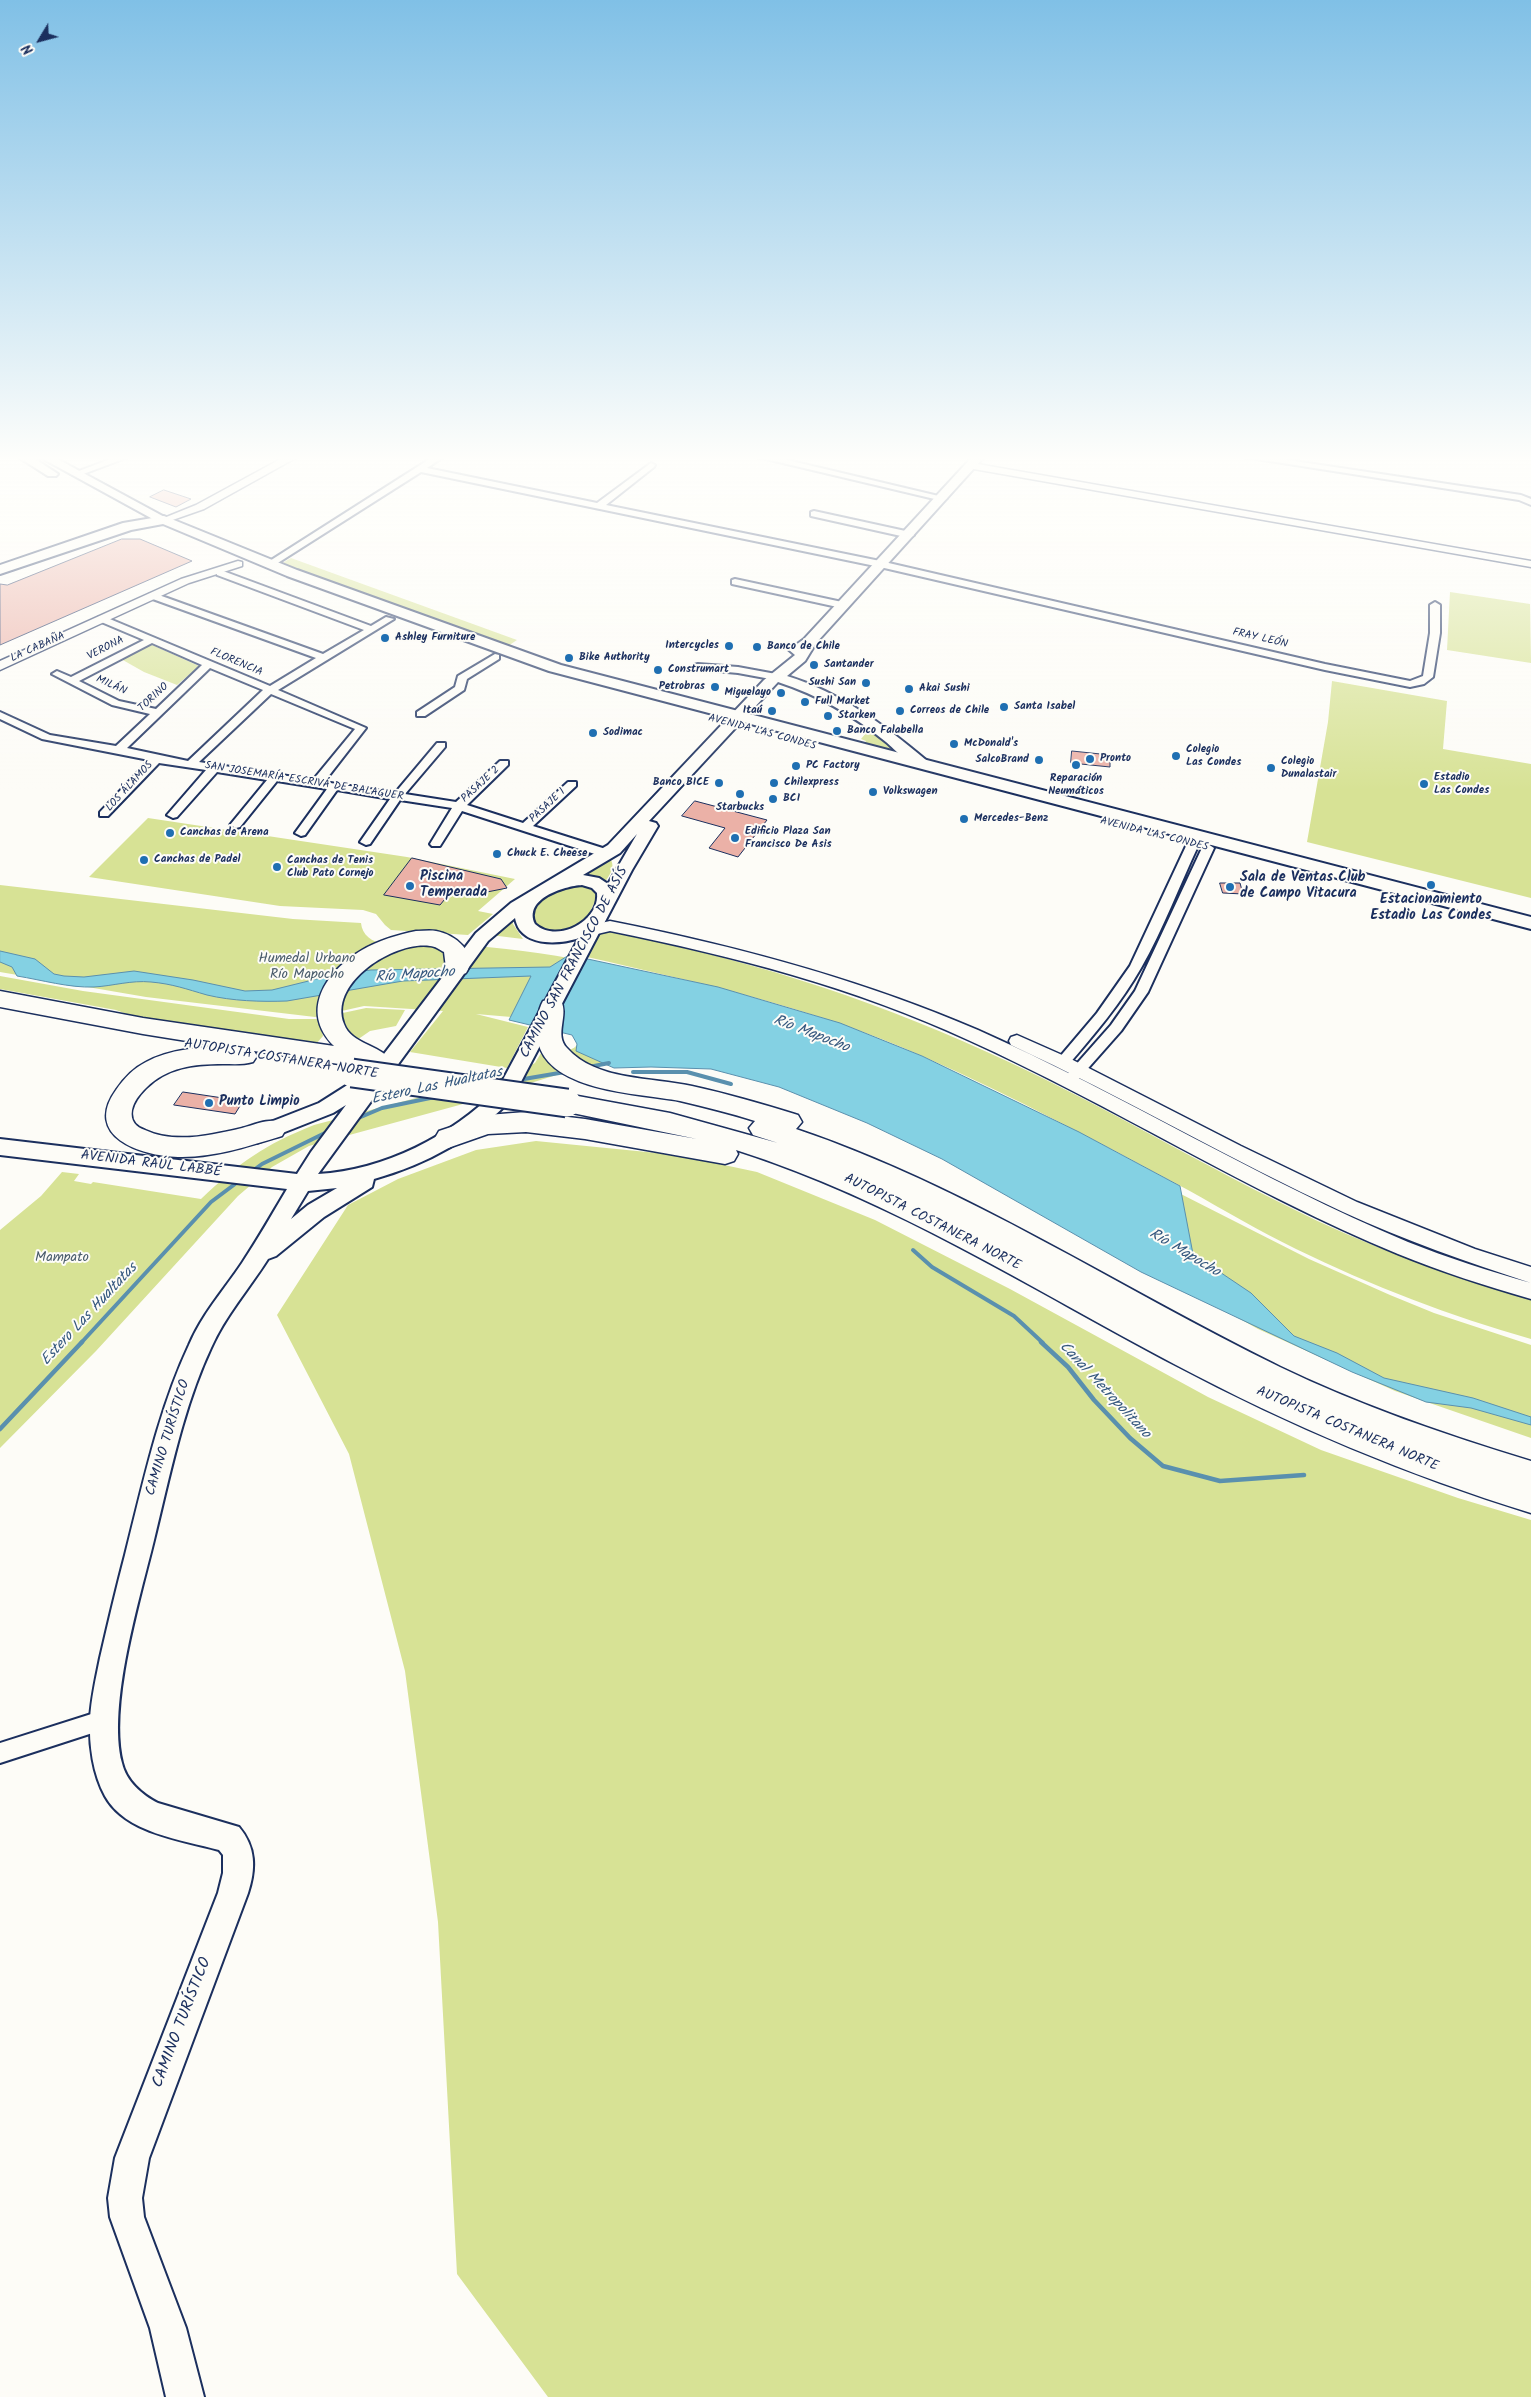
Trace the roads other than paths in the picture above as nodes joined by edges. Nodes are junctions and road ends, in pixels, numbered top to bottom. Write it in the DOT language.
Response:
graph roads {
  1 [pos="24,567"];
  2 [pos="223,567"];
  3 [pos="244,567"];
  4 [pos="278,567"];
  5 [pos="877,567"];
  6 [pos="892,567"];
  7 [pos="220,574"];
  8 [pos="0,576"];
  9 [pos="736,582"];
  10 [pos="154,596"];
  11 [pos="842,605"];
  12 [pos="1436,605"];
  13 [pos="102,619"];
  14 [pos="389,619"];
  15 [pos="434,623"];
  16 [pos="409,626"];
  17 [pos="372,629"];
  18 [pos="151,640"];
  19 [pos="495,656"];
  20 [pos="324,658"];
  21 [pos="209,664"];
  22 [pos="0,666"];
  23 [pos="698,667"];
  24 [pos="57,674"];
  25 [pos="776,678"];
  26 [pos="71,681"];
  27 [pos="269,690"];
  28 [pos="158,712"];
  29 [pos="421,714"];
  30 [pos="0,715"];
  31 [pos="740,725"];
  32 [pos="442,745"];
  33 [pos="117,750"];
  34 [pos="156,759"];
  35 [pos="921,763"];
  36 [pos="504,764"];
  37 [pos="190,765"];
  38 [pos="214,768"];
  39 [pos="274,778"];
  40 [pos="316,784"];
  41 [pos="572,784"];
  42 [pos="1003,785"];
  43 [pos="334,787"];
  44 [pos="978,790"];
  45 [pos="397,797"];
  46 [pos="459,806"];
  47 [pos="104,814"];
  48 [pos="173,815"];
  49 [pos="236,825"];
  50 [pos="524,828"];
  51 [pos="301,833"];
  52 [pos="366,842"];
  53 [pos="436,844"];
  54 [pos="1200,846"];
  55 [pos="608,854"];
  56 [pos="624,870"];
  57 [pos="558,884"];
  58 [pos="533,897"];
  59 [pos="1167,901"];
  60 [pos="1183,905"];
  61 [pos="597,921"];
  62 [pos="1531,923"];
  63 [pos="1531,930"];
  64 [pos="1136,966"];
  65 [pos="458,968"];
  66 [pos="1152,971"];
  67 [pos="0,999"];
  68 [pos="552,1007"];
  69 [pos="0,1010"];
  70 [pos="1099,1021"];
  71 [pos="1116,1028"];
  72 [pos="248,1056"];
  73 [pos="368,1065"];
  74 [pos="1070,1071"];
  75 [pos="273,1129"];
  76 [pos="448,1138"];
  77 [pos="0,1146"];
  78 [pos="141,1164"];
  79 [pos="394,1166"];
  80 [pos="268,1183"];
  81 [pos="302,1184"];
  82 [pos="284,1211"];
  83 [pos="990,1238"];
  84 [pos="249,1270"];
  85 [pos="1531,1275"];
  86 [pos="1531,1291"];
  87 [pos="1531,1475"];
  88 [pos="1531,1498"];
  89 [pos="104,1720"];
  90 [pos="0,1753"];
  91 [pos="186,2397"];
  1 -- 8 [label="main road"];
  2 -- 10 [label="street, LA CABAÑA"];
  3 -- 14 [label="main road, AVENIDA LAS CONDES"];
  4 -- 15 [label="main road, AVENIDA LAS CONDES"];
  5 -- 11 [label="main road, CAMINO SAN FRANCISCO DE ASÍS"];
  6 -- 12 [label="street, FRAY LEÓN"];
  7 -- 17 [label="street"];
  9 -- 11 [label="street"];
  10 -- 13 [label="street, LA CABAÑA"];
  10 -- 20 [label="street"];
  11 -- 25 [label="main road, CAMINO SAN FRANCISCO DE ASÍS"];
  13 -- 18 [label="street, FLORENCIA"];
  13 -- 22 [label="street, LA CABAÑA"];
  14 -- 16 [label="main road, AVENIDA LAS CONDES"];
  14 -- 17 [label="street"];
  15 -- 16 [label="main road"];
  15 -- 31 [label="main road, AVENIDA LAS CONDES"];
  16 -- 19 [label="main road, AVENIDA LAS CONDES"];
  17 -- 20 [label="street"];
  18 -- 21 [label="street, FLORENCIA"];
  18 -- 26 [label="street, VERONA"];
  19 -- 29 [label="street"];
  19 -- 31 [label="main road, AVENIDA LAS CONDES"];
  20 -- 27 [label="street"];
  21 -- 27 [label="street, FLORENCIA"];
  21 -- 28 [label="street, TORINO"];
  23 -- 25 [label="street"];
  24 -- 26 [label="street, MILÁN"];
  25 -- 31 [label="main road, CAMINO SAN FRANCISCO DE ASÍS"];
  25 -- 35 [label="main road"];
  26 -- 28 [label="street, MILÁN"];
  27 -- 37 [label="street"];
  27 -- 40 [label="street, FLORENCIA"];
  28 -- 33 [label="street, TORINO"];
  30 -- 33 [label="street, SAN JOSEMARÍA ESCRIVÁ DE BALAGUER"];
  31 -- 35 [label="main road, AVENIDA LAS CONDES"];
  31 -- 44 [label="main road, AVENIDA LAS CONDES"];
  31 -- 55 [label="main road, CAMINO SAN FRANCISCO DE ASÍS"];
  31 -- 56 [label="main road, CAMINO SAN FRANCISCO DE ASÍS"];
  32 -- 45 [label="street"];
  33 -- 34 [label="street, SAN JOSEMARÍA ESCRIVÁ DE BALAGUER"];
  34 -- 37 [label="street, SAN JOSEMARÍA ESCRIVÁ DE BALAGUER"];
  34 -- 47 [label="street, LOS ÁLAMOS"];
  35 -- 42 [label="main road, AVENIDA LAS CONDES"];
  36 -- 46 [label="street, PASAJE 2"];
  37 -- 38 [label="street, SAN JOSEMARÍA ESCRIVÁ DE BALAGUER"];
  38 -- 39 [label="street, SAN JOSEMARÍA ESCRIVÁ DE BALAGUER"];
  38 -- 48 [label="street"];
  39 -- 40 [label="street, SAN JOSEMARÍA ESCRIVÁ DE BALAGUER"];
  39 -- 49 [label="street"];
  40 -- 43 [label="street, SAN JOSEMARÍA ESCRIVÁ DE BALAGUER"];
  41 -- 50 [label="street, PASAJE 1"];
  42 -- 44 [label="main road"];
  42 -- 62 [label="main road, AVENIDA LAS CONDES"];
  43 -- 45 [label="street, SAN JOSEMARÍA ESCRIVÁ DE BALAGUER"];
  43 -- 51 [label="street"];
  44 -- 54 [label="main road, AVENIDA LAS CONDES"];
  45 -- 46 [label="street, SAN JOSEMARÍA ESCRIVÁ DE BALAGUER"];
  45 -- 52 [label="street"];
  46 -- 50 [label="street, SAN JOSEMARÍA ESCRIVÁ DE BALAGUER"];
  46 -- 53 [label="street, PASAJE 2"];
  50 -- 55 [label="street, SAN JOSEMARÍA ESCRIVÁ DE BALAGUER"];
  54 -- 59 [label="street"];
  54 -- 60 [label="street"];
  54 -- 63 [label="main road, AVENIDA LAS CONDES"];
  55 -- 56 [label="main road"];
  55 -- 57 [label="main road, CAMINO SAN FRANCISCO DE ASÍS"];
  56 -- 61 [label="main road, CAMINO SAN FRANCISCO DE ASÍS"];
  57 -- 58 [label="main road, CAMINO SAN FRANCISCO DE ASÍS"];
  57 -- 61 [label="main road"];
  58 -- 61 [label="main road"];
  58 -- 65 [label="main road, CAMINO SAN FRANCISCO DE ASÍS"];
  59 -- 60 [label="street"];
  59 -- 64 [label="street"];
  60 -- 66 [label="street"];
  61 -- 68 [label="main road, CAMINO SAN FRANCISCO DE ASÍS"];
  61 -- 74 [label="street"];
  64 -- 66 [label="street"];
  64 -- 70 [label="street"];
  65 -- 73 [label="main road, CAMINO SAN FRANCISCO DE ASÍS"];
  65 -- 73 [label="highway"];
  66 -- 71 [label="street"];
  67 -- 73 [label="highway, AUTOPISTA COSTANERA NORTE"];
  68 -- 76 [label="main road, CAMINO SAN FRANCISCO DE ASÍS"];
  68 -- 83 [label="highway"];
  69 -- 72 [label="highway, AUTOPISTA COSTANERA NORTE"];
  70 -- 71 [label="street"];
  70 -- 74 [label="street"];
  71 -- 74 [label="street"];
  72 -- 73 [label="highway, AUTOPISTA COSTANERA NORTE"];
  72 -- 75 [label="highway"];
  73 -- 75 [label="main road"];
  73 -- 81 [label="main road, CAMINO SAN FRANCISCO DE ASÍS"];
  73 -- 83 [label="highway, AUTOPISTA COSTANERA NORTE, bridge"];
  74 -- 85 [label="street"];
  74 -- 86 [label="street"];
  75 -- 78 [label="main road"];
  76 -- 79 [label="main road, CAMINO SAN FRANCISCO DE ASÍS"];
  76 -- 83 [label="highway"];
  77 -- 78 [label="main road, AVENIDA RAÚL LABBÉ"];
  78 -- 80 [label="main road, AVENIDA RAÚL LABBÉ"];
  79 -- 81 [label="main road, CAMINO SAN FRANCISCO DE ASÍS"];
  79 -- 84 [label="main road"];
  80 -- 81 [label="main road"];
  80 -- 82 [label="main road"];
  81 -- 82 [label="main road, CAMINO TURÍSTICO"];
  82 -- 84 [label="main road, CAMINO TURÍSTICO"];
  83 -- 87 [label="highway, AUTOPISTA COSTANERA NORTE"];
  83 -- 88 [label="highway, AUTOPISTA COSTANERA NORTE"];
  84 -- 89 [label="main road, CAMINO TURÍSTICO"];
  89 -- 90 [label="street"];
  89 -- 91 [label="main road, CAMINO TURÍSTICO"];
}
